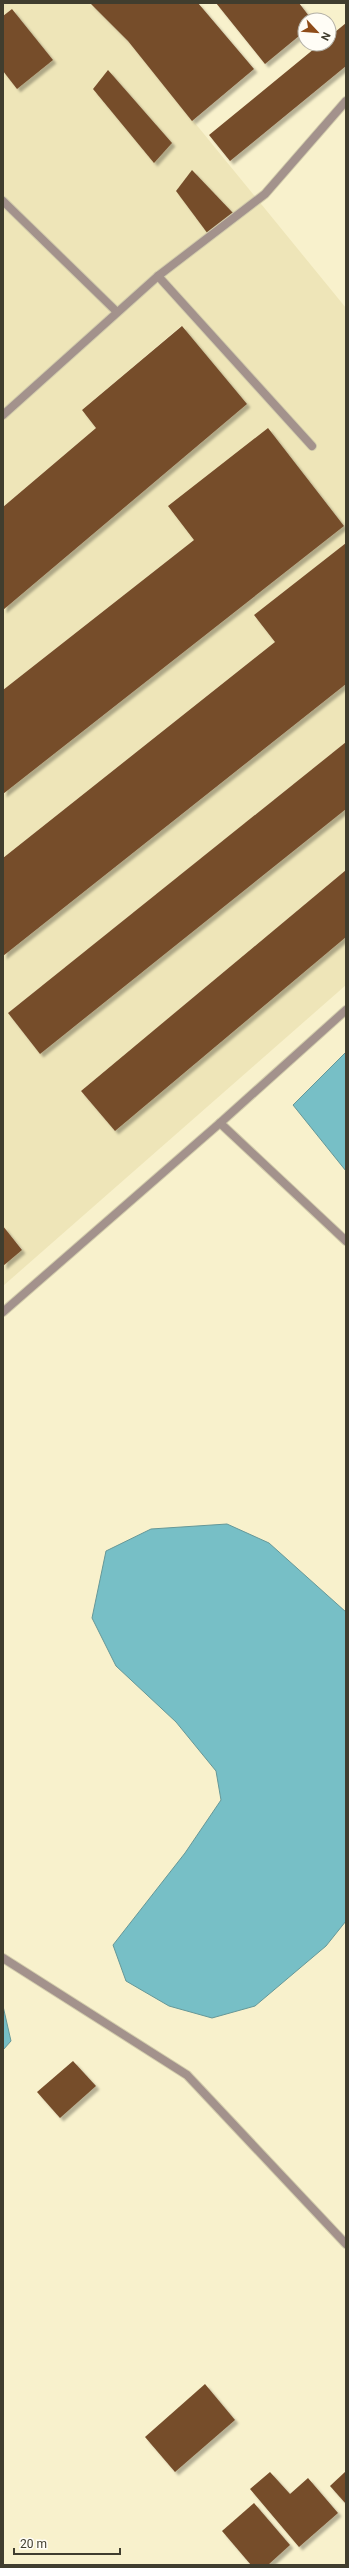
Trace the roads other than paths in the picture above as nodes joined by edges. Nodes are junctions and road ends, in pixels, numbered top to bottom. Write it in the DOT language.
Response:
graph roads {
  1 [pos="346,101"];
  2 [pos="3,201"];
  3 [pos="158,276"];
  4 [pos="117,312"];
  5 [pos="3,415"];
  6 [pos="312,446"];
  7 [pos="346,1010"];
  8 [pos="220,1123"];
  9 [pos="346,1241"];
  10 [pos="3,1312"];
  11 [pos="3,1958"];
  12 [pos="346,2244"];
  1 -- 3 [label="street"];
  2 -- 4 [label="street"];
  3 -- 4 [label="street"];
  3 -- 6 [label="street"];
  4 -- 5 [label="street"];
  7 -- 8 [label="street"];
  8 -- 9 [label="street"];
  8 -- 10 [label="street"];
  11 -- 12 [label="street"];
}
